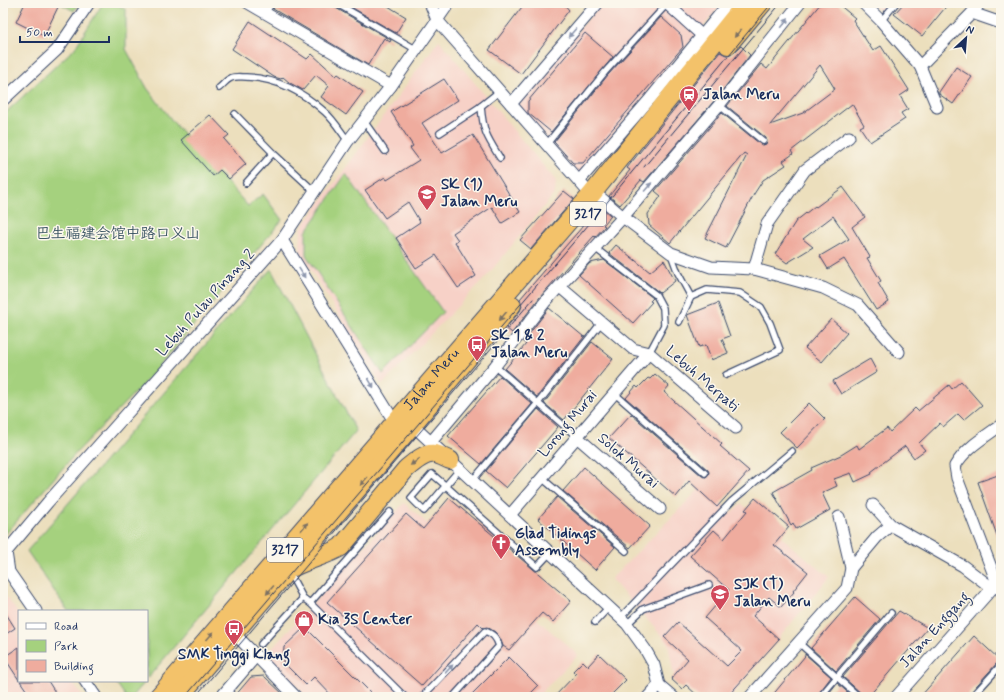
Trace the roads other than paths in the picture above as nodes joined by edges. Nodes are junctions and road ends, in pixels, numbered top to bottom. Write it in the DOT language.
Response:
graph roads {
  1 [pos="89,3"];
  2 [pos="248,3"];
  3 [pos="272,3"];
  4 [pos="336,3"];
  5 [pos="430,3"];
  6 [pos="448,3"];
  7 [pos="729,3"];
  8 [pos="746,3"];
  9 [pos="763,3"];
  10 [pos="800,3"];
  11 [pos="863,3"];
  12 [pos="896,3"];
  13 [pos="980,3"];
  14 [pos="666,4"];
  15 [pos="592,5"];
  16 [pos="972,13"];
  17 [pos="265,14"];
  18 [pos="437,20"];
  19 [pos="881,21"];
  20 [pos="1001,22"];
  21 [pos="707,40"];
  22 [pos="417,50"];
  23 [pos="920,66"];
  24 [pos="391,86"];
  25 [pos="219,88"];
  26 [pos="500,91"];
  27 [pos="3,100"];
  28 [pos="511,104"];
  29 [pos="719,105"];
  30 [pos="481,106"];
  31 [pos="937,107"];
  32 [pos="235,114"];
  33 [pos="364,121"];
  34 [pos="440,133"];
  35 [pos="849,137"];
  36 [pos="348,141"];
  37 [pos="763,141"];
  38 [pos="546,145"];
  39 [pos="385,152"];
  40 [pos="273,153"];
  41 [pos="500,158"];
  42 [pos="579,181"];
  43 [pos="246,183"];
  44 [pos="314,191"];
  45 [pos="596,197"];
  46 [pos="622,217"];
  47 [pos="282,240"];
  48 [pos="595,248"];
  49 [pos="671,253"];
  50 [pos="754,269"];
  51 [pos="560,288"];
  52 [pos="691,297"];
  53 [pos="679,322"];
  54 [pos="601,323"];
  55 [pos="899,352"];
  56 [pos="649,353"];
  57 [pos="495,366"];
  58 [pos="726,375"];
  59 [pos="614,393"];
  60 [pos="538,403"];
  61 [pos="403,425"];
  62 [pos="1001,425"];
  63 [pos="736,428"];
  64 [pos="577,437"];
  65 [pos="431,442"];
  66 [pos="792,451"];
  67 [pos="390,452"];
  68 [pos="455,465"];
  69 [pos="705,473"];
  70 [pos="542,478"];
  71 [pos="472,481"];
  72 [pos="446,486"];
  73 [pos="388,491"];
  74 [pos="873,505"];
  75 [pos="660,509"];
  76 [pos="390,512"];
  77 [pos="510,515"];
  78 [pos="839,517"];
  79 [pos="891,525"];
  80 [pos="361,534"];
  81 [pos="626,551"];
  82 [pos="550,553"];
  83 [pos="852,568"];
  84 [pos="288,570"];
  85 [pos="6,573"];
  86 [pos="709,586"];
  87 [pos="997,587"];
  88 [pos="303,598"];
  89 [pos="310,603"];
  90 [pos="609,607"];
  91 [pos="35,610"];
  92 [pos="891,613"];
  93 [pos="624,621"];
  94 [pos="595,622"];
  95 [pos="234,632"];
  96 [pos="798,643"];
  97 [pos="261,644"];
  98 [pos="256,656"];
  99 [pos="1001,665"];
  100 [pos="837,677"];
  101 [pos="86,682"];
  102 [pos="659,685"];
  103 [pos="294,696"];
  104 [pos="96,697"];
  105 [pos="158,697"];
  106 [pos="178,697"];
  107 [pos="221,697"];
  108 [pos="405,697"];
  109 [pos="422,697"];
  110 [pos="453,697"];
  111 [pos="648,697"];
  112 [pos="673,697"];
  113 [pos="750,697"];
  114 [pos="820,697"];
  115 [pos="859,697"];
  116 [pos="896,697"];
  117 [pos="972,697"];
  1 -- 27 [label="street"];
  2 -- 17 [label="street"];
  3 -- 17 [label="lane"];
  4 -- 22 [label="lane"];
  5 -- 18 [label="street"];
  6 -- 18 [label="street, Lebuh Pulau Pinang 2"];
  7 -- 21 [label="street"];
  8 -- 21 [label="highway, Jalan Meru / 3217"];
  9 -- 45 [label="highway, Jalan Meru / 3217, one-way"];
  29 -- 10 [label="street, one-way"];
  11 -- 19 [label="street"];
  12 -- 19 [label="lane"];
  13 -- 16 [label="street"];
  14 -- 21 [label="street"];
  14 -- 38 [label="lane"];
  15 -- 28 [label="street, one-way"];
  16 -- 20 [label="street"];
  16 -- 23 [label="street"];
  17 -- 24 [label="street"];
  18 -- 22 [label="street, Lebuh Pulau Pinang 2"];
  18 -- 26 [label="street"];
  19 -- 23 [label="street"];
  21 -- 42 [label="street"];
  21 -- 45 [label="highway, Jalan Meru / 3217"];
  22 -- 24 [label="street, Lebuh Pulau Pinang 2"];
  23 -- 31 [label="street"];
  24 -- 33 [label="street, Lebuh Pulau Pinang 2"];
  25 -- 36 [label="lane"];
  26 -- 28 [label="street"];
  26 -- 30 [label="lane"];
  28 -- 38 [label="street"];
  29 -- 37 [label="lane"];
  46 -- 29 [label="street, one-way"];
  30 -- 34 [label="lane"];
  30 -- 41 [label="lane"];
  32 -- 40 [label="lane"];
  33 -- 36 [label="street, Lebuh Pulau Pinang 2"];
  33 -- 39 [label="lane"];
  35 -- 50 [label="street"];
  36 -- 44 [label="street, Lebuh Pulau Pinang 2"];
  38 -- 42 [label="street"];
  40 -- 43 [label="lane"];
  40 -- 44 [label="lane"];
  42 -- 45 [label="street"];
  44 -- 47 [label="street, Lebuh Pulau Pinang 2"];
  45 -- 46 [label="street"];
  45 -- 61 [label="highway, Jalan Meru / 3217"];
  46 -- 48 [label="street"];
  46 -- 49 [label="street"];
  47 -- 61 [label="street, one-way"];
  47 -- 85 [label="street, Lebuh Pulau Pinang 2"];
  48 -- 51 [label="street"];
  48 -- 56 [label="lane"];
  49 -- 50 [label="street"];
  49 -- 52 [label="lane"];
  50 -- 55 [label="street"];
  51 -- 54 [label="street"];
  51 -- 57 [label="street"];
  52 -- 53 [label="lane"];
  52 -- 58 [label="lane"];
  54 -- 56 [label="street"];
  54 -- 60 [label="lane"];
  56 -- 59 [label="street, Lorong Murai"];
  56 -- 63 [label="street, Lebuh Merpati"];
  57 -- 60 [label="lane"];
  57 -- 65 [label="street"];
  59 -- 64 [label="street, Lorong Murai"];
  59 -- 69 [label="lane"];
  60 -- 64 [label="lane"];
  60 -- 71 [label="lane"];
  61 -- 65 [label="street"];
  61 -- 67 [label="highway, Jalan Meru / 3217"];
  105 -- 61 [label="highway, Jalan Meru / 3217, one-way"];
  62 -- 87 [label="street"];
  64 -- 70 [label="street, Lorong Murai"];
  64 -- 75 [label="street, Solok Murai"];
  65 -- 68 [label="street"];
  66 -- 93 [label="lane"];
  67 -- 73 [label="highway"];
  67 -- 84 [label="highway, Jalan Meru / 3217, one-way"];
  68 -- 71 [label="street"];
  68 -- 72 [label="lane"];
  68 -- 73 [label="highway, one-way"];
  70 -- 77 [label="street, Lorong Murai"];
  70 -- 81 [label="lane"];
  71 -- 77 [label="street"];
  72 -- 72 [label="lane"];
  72 -- 82 [label="lane"];
  73 -- 80 [label="highway"];
  74 -- 79 [label="street"];
  76 -- 80 [label="lane"];
  77 -- 82 [label="street"];
  78 -- 83 [label="street"];
  79 -- 83 [label="street"];
  79 -- 87 [label="street"];
  80 -- 84 [label="highway"];
  80 -- 89 [label="lane"];
  82 -- 90 [label="street"];
  83 -- 96 [label="street"];
  84 -- 88 [label="lane"];
  84 -- 95 [label="highway, Jalan Meru / 3217, one-way"];
  85 -- 91 [label="street, Lebuh Pulau Pinang 2"];
  86 -- 93 [label="lane"];
  87 -- 116 [label="street, Jalan Enggang"];
  88 -- 89 [label="lane"];
  88 -- 97 [label="lane"];
  89 -- 108 [label="lane"];
  90 -- 93 [label="street"];
  90 -- 94 [label="lane"];
  92 -- 100 [label="lane"];
  93 -- 102 [label="street"];
  95 -- 98 [label="street"];
  95 -- 106 [label="highway, Jalan Meru / 3217"];
  96 -- 100 [label="lane"];
  96 -- 113 [label="street"];
  98 -- 103 [label="street"];
  98 -- 107 [label="street"];
  99 -- 117 [label="lane"];
  100 -- 114 [label="lane"];
  100 -- 115 [label="lane"];
  101 -- 104 [label="street"];
  102 -- 111 [label="street"];
  102 -- 112 [label="street"];
  109 -- 110 [label="lane, one-way"];
}
